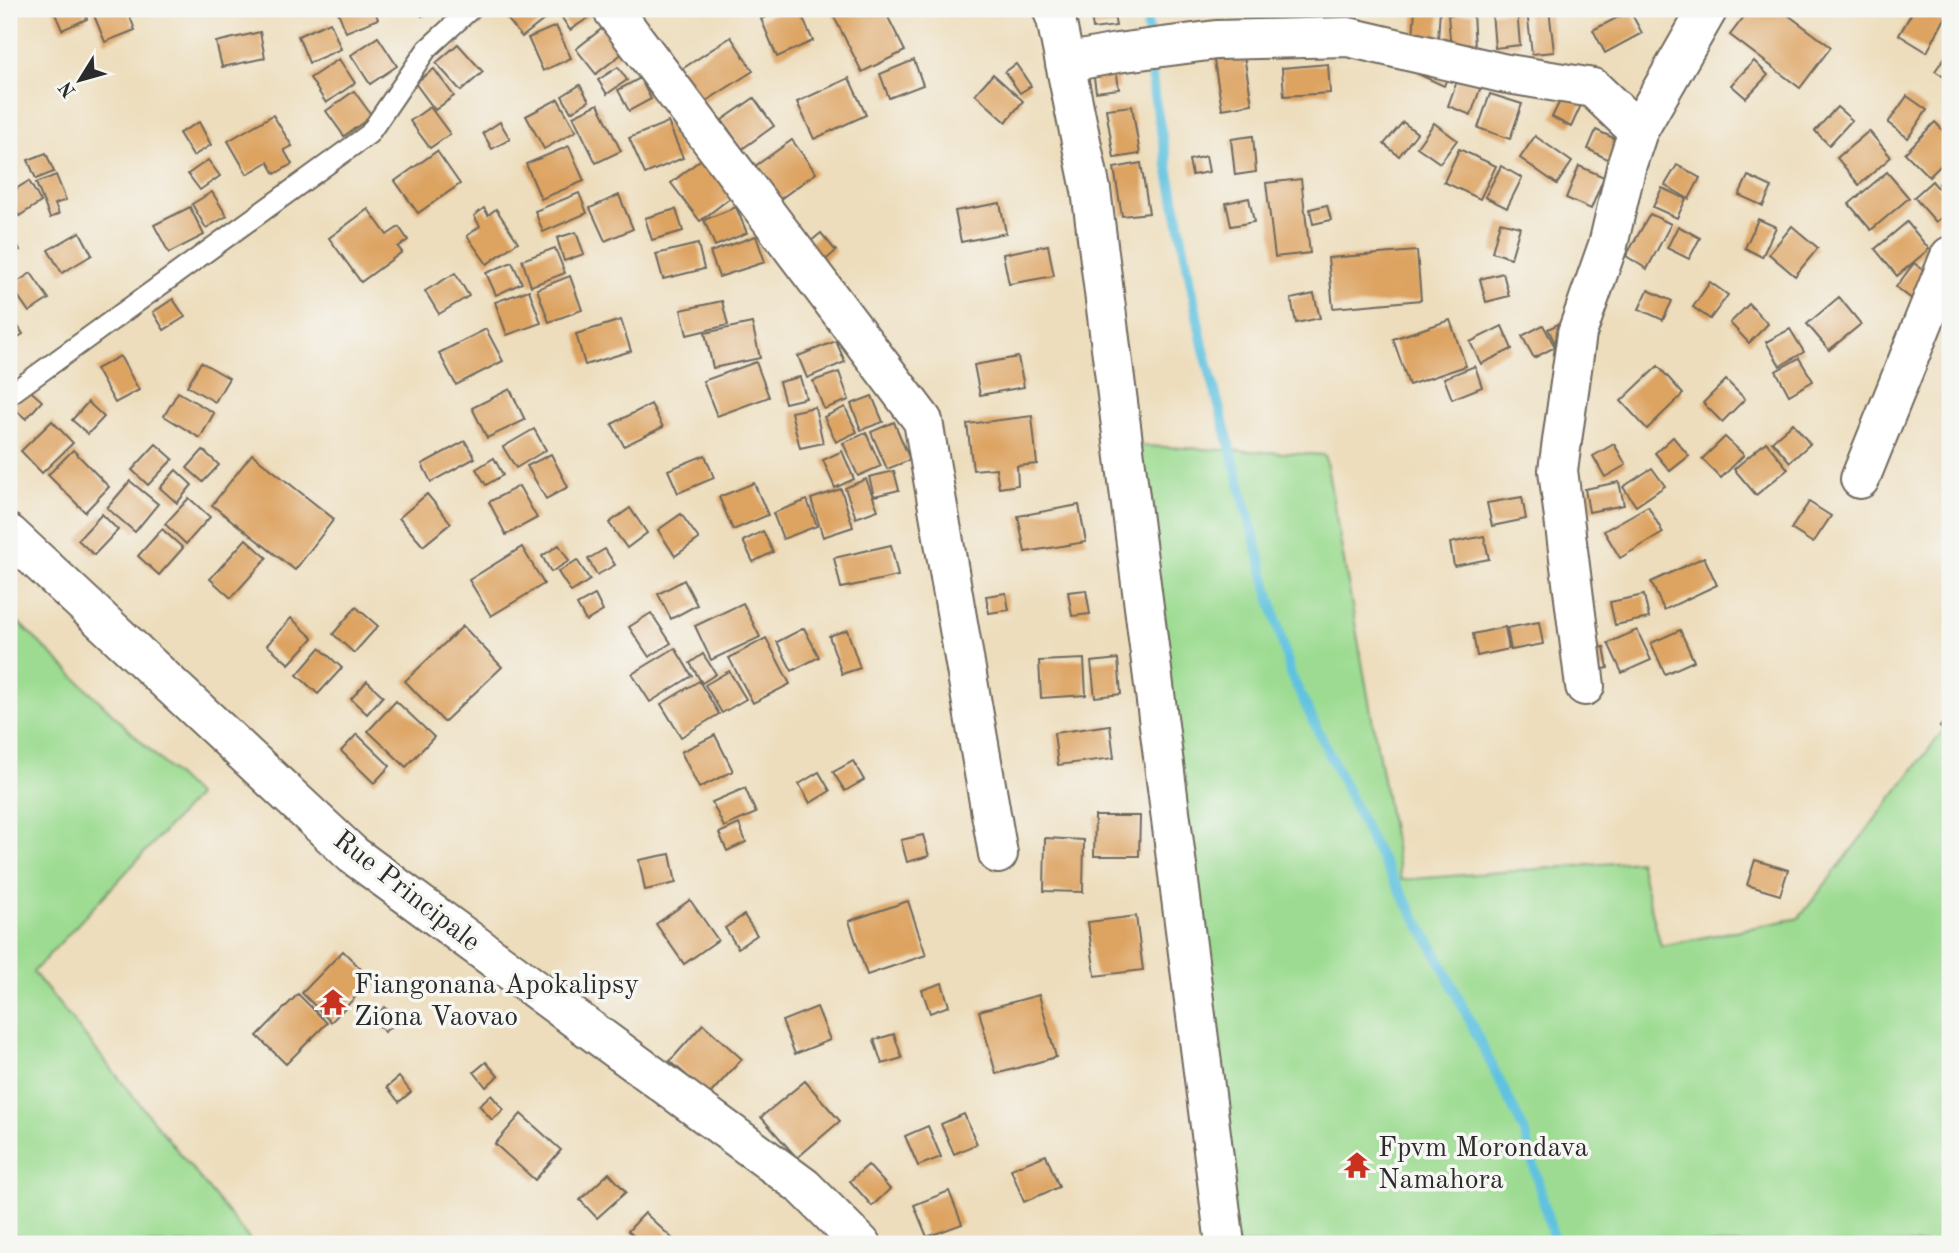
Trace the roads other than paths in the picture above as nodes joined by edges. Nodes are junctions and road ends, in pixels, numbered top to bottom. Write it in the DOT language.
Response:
graph roads {
  1 [pos="471,9"];
  2 [pos="612,9"];
  3 [pos="1052,9"];
  4 [pos="1708,9"];
  5 [pos="1065,62"];
  6 [pos="1638,131"];
  7 [pos="1950,256"];
  8 [pos="9,395"];
  9 [pos="1860,479"];
  10 [pos="9,534"];
  11 [pos="1585,687"];
  12 [pos="998,854"];
  13 [pos="861,1244"];
  14 [pos="1224,1244"];
  1 -- 8 [label="lane"];
  2 -- 12 [label="street"];
  3 -- 5 [label="street"];
  4 -- 6 [label="street"];
  5 -- 6 [label="street"];
  5 -- 14 [label="street"];
  6 -- 11 [label="street"];
  7 -- 9 [label="street"];
  10 -- 13 [label="street, Rue Principale"];
}
